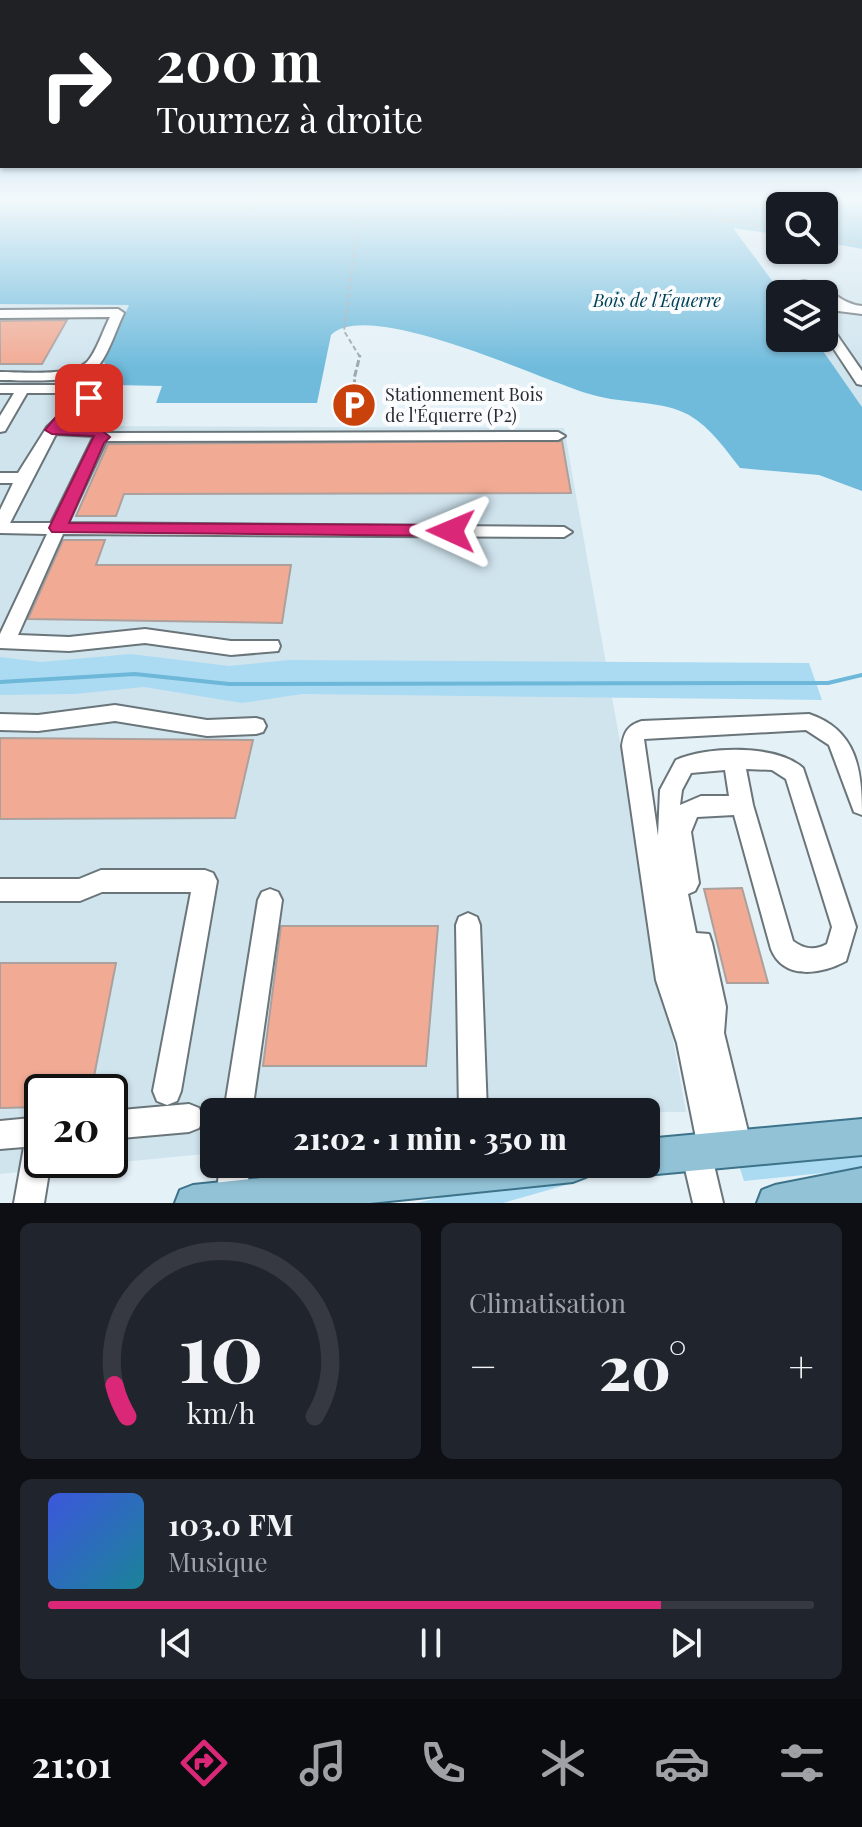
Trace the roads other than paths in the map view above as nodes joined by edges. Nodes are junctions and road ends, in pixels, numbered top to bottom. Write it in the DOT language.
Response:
graph roads {
  1 [pos="838,304"];
  2 [pos="0,314"];
  3 [pos="861,317"];
  4 [pos="838,346"];
  5 [pos="78,372"];
  6 [pos="63,373"];
  7 [pos="0,376"];
  8 [pos="862,381"];
  9 [pos="0,389"];
  10 [pos="23,389"];
  11 [pos="89,398"];
  12 [pos="0,428"];
  13 [pos="52,430"];
  14 [pos="558,436"];
  15 [pos="103,437"];
  16 [pos="0,478"];
  17 [pos="26,478"];
  18 [pos="0,527"];
  19 [pos="58,528"];
  20 [pos="564,532"];
  21 [pos="3,641"];
  22 [pos="271,646"];
  23 [pos="0,722"];
  24 [pos="256,726"];
  25 [pos="734,761"];
  26 [pos="742,805"];
  27 [pos="862,805"];
  28 [pos="0,890"];
  29 [pos="270,900"];
  30 [pos="468,925"];
  31 [pos="711,1035"];
  32 [pos="167,1091"];
  33 [pos="240,1098"];
  34 [pos="473,1098"];
  35 [pos="189,1118"];
  36 [pos="128,1123"];
  37 [pos="24,1133"];
  38 [pos="0,1135"];
  39 [pos="862,1137"];
  40 [pos="716,1150"];
  41 [pos="660,1156"];
  42 [pos="33,1178"];
  43 [pos="366,1178"];
  44 [pos="862,1186"];
  45 [pos="232,1189"];
  46 [pos="862,1202"];
  47 [pos="29,1203"];
  48 [pos="193,1203"];
  49 [pos="708,1203"];
  50 [pos="775,1203"];
  51 [pos="844,1203"];
  1 -- 3 [label="street"];
  2 -- 5 [label="street"];
  4 -- 8 [label="street"];
  5 -- 6 [label="street"];
  5 -- 11 [label="street"];
  6 -- 7 [label="street"];
  6 -- 11 [label="street"];
  9 -- 10 [label="street"];
  10 -- 11 [label="street"];
  10 -- 12 [label="street"];
  11 -- 13 [label="street"];
  13 -- 15 [label="street"];
  13 -- 17 [label="street"];
  14 -- 15 [label="street"];
  15 -- 19 [label="street"];
  16 -- 17 [label="street"];
  17 -- 18 [label="street"];
  18 -- 19 [label="street"];
  19 -- 20 [label="street"];
  19 -- 21 [label="street"];
  21 -- 22 [label="street"];
  23 -- 24 [label="street"];
  25 -- 26 [label="street"];
  25 -- 26 [label="street"];
  25 -- 31 [label="street"];
  26 -- 31 [label="street"];
  27 -- 40 [label="street"];
  28 -- 32 [label="street"];
  29 -- 33 [label="street"];
  30 -- 34 [label="street"];
  31 -- 40 [label="street"];
  35 -- 36 [label="street"];
  37 -- 38 [label="street"];
  39 -- 40 [label="main road"];
  40 -- 41 [label="main road"];
  40 -- 49 [label="street"];
  42 -- 47 [label="street"];
  43 -- 45 [label="main road"];
  44 -- 50 [label="main road"];
  45 -- 48 [label="main road"];
  46 -- 51 [label="main road"];
}
